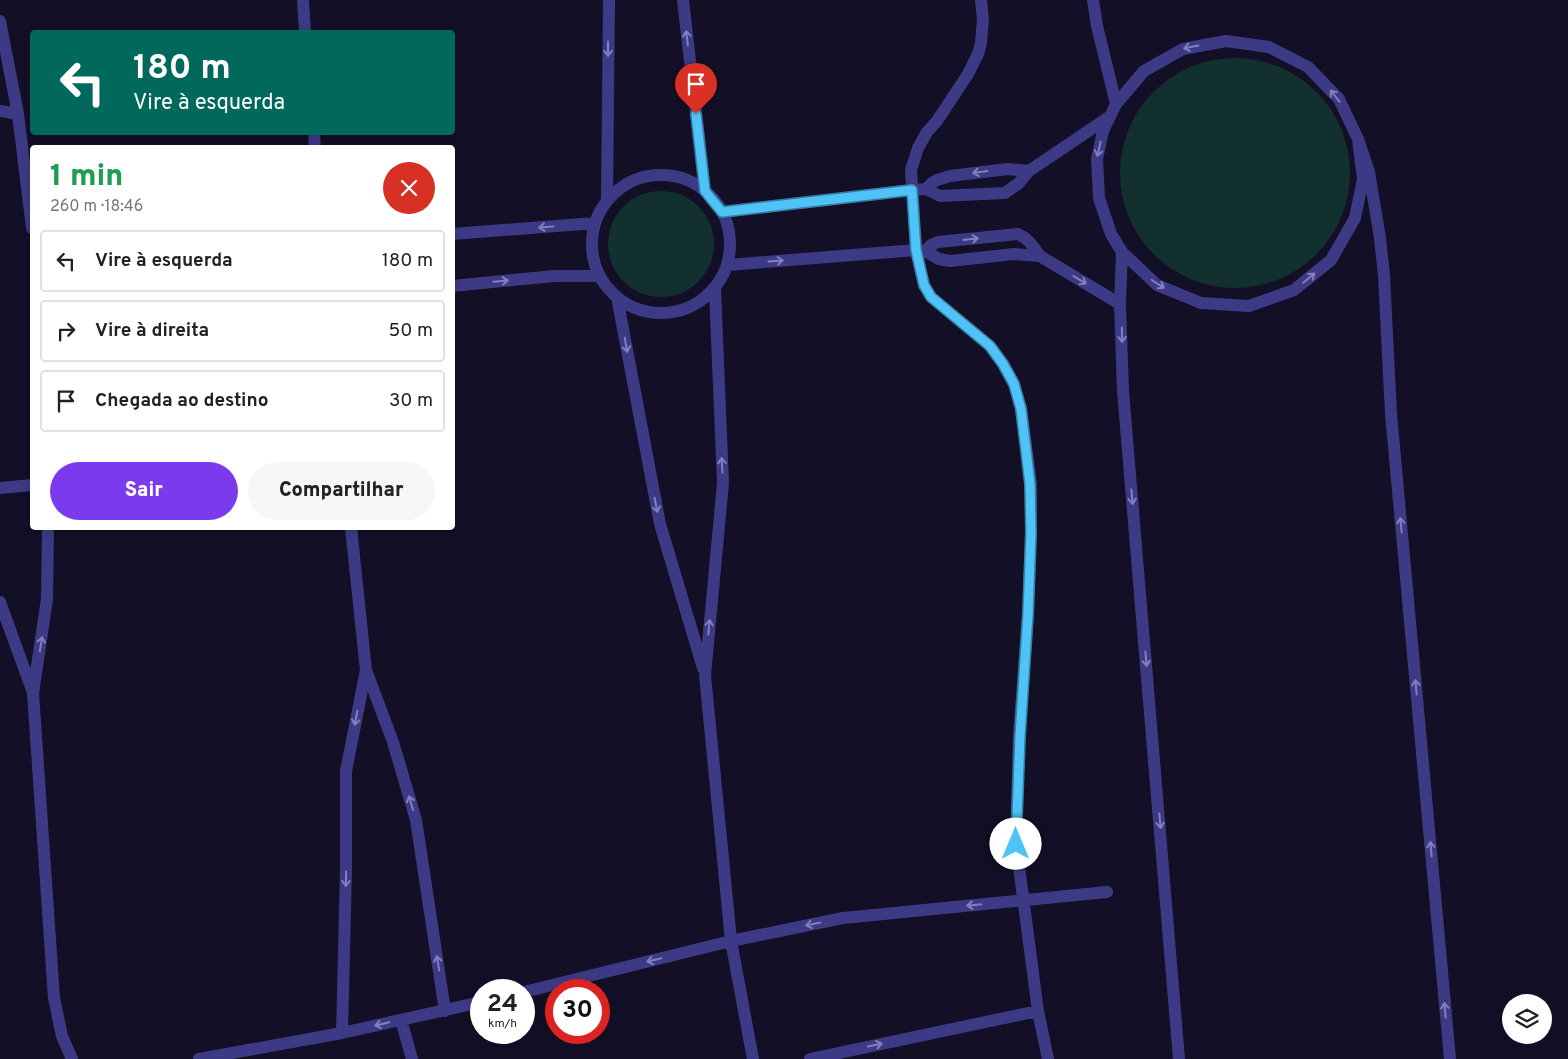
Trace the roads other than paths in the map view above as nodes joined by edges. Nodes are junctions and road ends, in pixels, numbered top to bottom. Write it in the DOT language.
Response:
graph roads {
  1 [pos="303,0"];
  2 [pos="609,0"];
  3 [pos="683,0"];
  4 [pos="981,0"];
  5 [pos="1093,0"];
  6 [pos="0,21"];
  7 [pos="306,30"];
  8 [pos="1116,104"];
  9 [pos="0,111"];
  10 [pos="18,114"];
  11 [pos="1109,117"];
  12 [pos="1358,139"];
  13 [pos="1029,171"];
  14 [pos="912,190"];
  15 [pos="926,190"];
  16 [pos="705,191"];
  17 [pos="607,199"];
  18 [pos="30,212"];
  19 [pos="722,212"];
  20 [pos="595,223"];
  21 [pos="455,234"];
  22 [pos="921,250"];
  23 [pos="1122,252"];
  24 [pos="1040,256"];
  25 [pos="728,265"];
  26 [pos="600,276"];
  27 [pos="455,286"];
  28 [pos="714,289"];
  29 [pos="617,297"];
  30 [pos="1120,304"];
  31 [pos="30,485"];
  32 [pos="0,488"];
  33 [pos="48,530"];
  34 [pos="351,530"];
  35 [pos="0,602"];
  36 [pos="366,670"];
  37 [pos="705,676"];
  38 [pos="33,693"];
  39 [pos="1106,892"];
  40 [pos="1022,900"];
  41 [pos="731,941"];
  42 [pos="535,989"];
  43 [pos="470,1005"];
  44 [pos="445,1011"];
  45 [pos="1038,1011"];
  46 [pos="401,1020"];
  47 [pos="342,1033"];
  48 [pos="72,1059"];
  49 [pos="199,1059"];
  50 [pos="412,1059"];
  51 [pos="753,1059"];
  52 [pos="810,1059"];
  53 [pos="1048,1059"];
  54 [pos="1179,1059"];
  55 [pos="1450,1059"];
  1 -- 7 [label="street"];
  2 -- 17 [label="street, one-way"];
  16 -- 3 [label="street, one-way"];
  4 -- 14 [label="street"];
  5 -- 8 [label="street"];
  6 -- 10 [label="street"];
  8 -- 11 [label="street"];
  12 -- 8 [label="street, one-way"];
  9 -- 10 [label="street"];
  10 -- 18 [label="street"];
  11 -- 13 [label="street"];
  11 -- 23 [label="street, one-way"];
  23 -- 12 [label="street, one-way"];
  55 -- 12 [label="street, one-way"];
  13 -- 15 [label="street, one-way"];
  13 -- 15 [label="street"];
  14 -- 15 [label="street"];
  14 -- 19 [label="street"];
  14 -- 22 [label="street"];
  16 -- 17 [label="street"];
  16 -- 19 [label="street"];
  17 -- 20 [label="street"];
  19 -- 25 [label="street"];
  20 -- 21 [label="street, one-way"];
  20 -- 26 [label="street"];
  22 -- 24 [label="street"];
  22 -- 24 [label="street, one-way"];
  25 -- 22 [label="street, one-way"];
  22 -- 40 [label="street"];
  23 -- 30 [label="street"];
  24 -- 30 [label="street, one-way"];
  25 -- 28 [label="street"];
  27 -- 26 [label="street, one-way"];
  26 -- 29 [label="street"];
  28 -- 29 [label="street"];
  37 -- 28 [label="street, one-way"];
  29 -- 37 [label="street, one-way"];
  30 -- 54 [label="street, one-way"];
  31 -- 32 [label="street"];
  38 -- 33 [label="street, one-way"];
  34 -- 36 [label="street"];
  35 -- 38 [label="street"];
  44 -- 36 [label="street, one-way"];
  36 -- 47 [label="street, one-way"];
  37 -- 41 [label="street"];
  38 -- 48 [label="street"];
  39 -- 40 [label="street"];
  40 -- 41 [label="street, one-way"];
  40 -- 45 [label="street"];
  41 -- 42 [label="street, one-way"];
  41 -- 51 [label="street"];
  43 -- 44 [label="street"];
  44 -- 46 [label="street"];
  52 -- 45 [label="street, one-way"];
  45 -- 53 [label="street"];
  46 -- 47 [label="street, one-way"];
  46 -- 50 [label="street"];
  47 -- 49 [label="street"];
}
